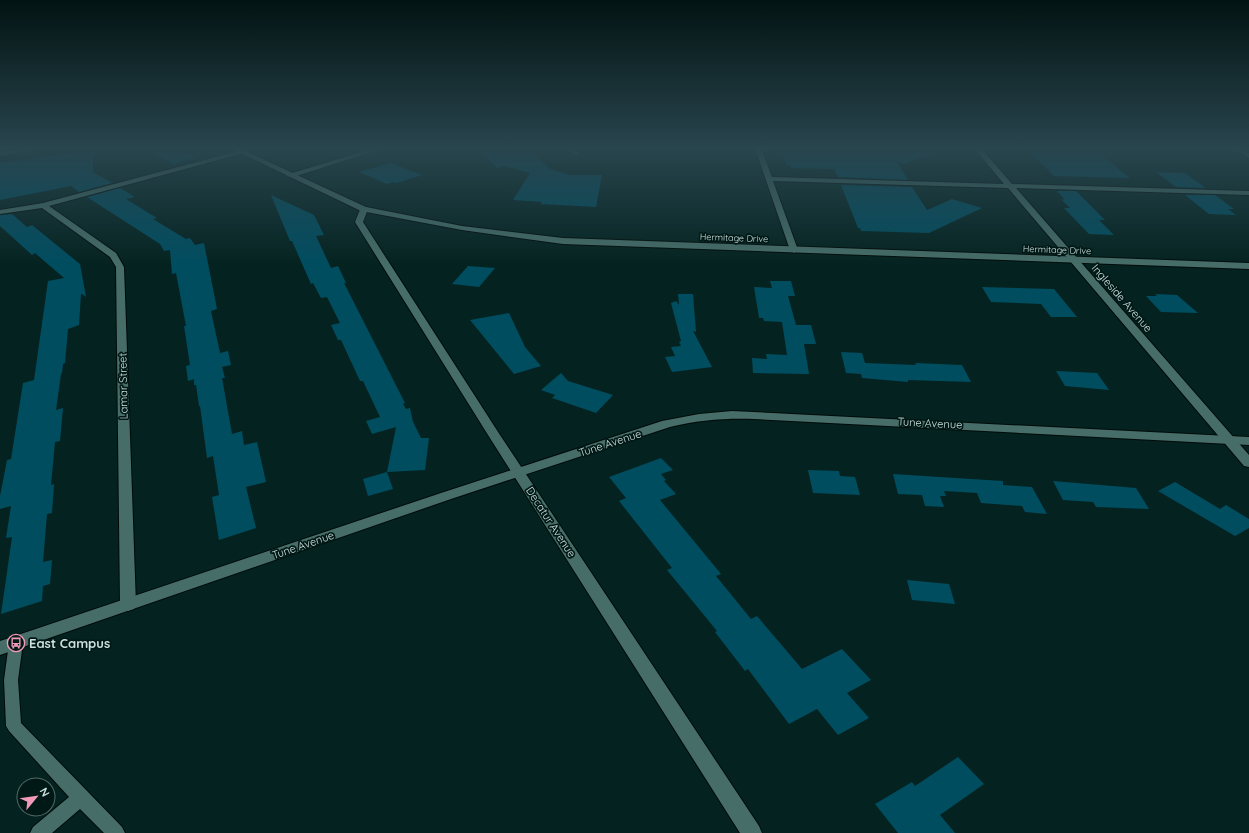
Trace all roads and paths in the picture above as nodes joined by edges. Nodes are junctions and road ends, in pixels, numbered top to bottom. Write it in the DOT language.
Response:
graph roads {
  1 [pos="111,187"];
  2 [pos="317,187"];
  3 [pos="771,187"];
  4 [pos="1011,187"];
  5 [pos="1040,187"];
  6 [pos="1249,193"];
  7 [pos="43,205"];
  8 [pos="364,208"];
  9 [pos="0,212"];
  10 [pos="794,250"];
  11 [pos="1074,260"];
  12 [pos="1249,266"];
  13 [pos="1230,441"];
  14 [pos="1249,441"];
  15 [pos="1249,463"];
  16 [pos="519,472"];
  17 [pos="128,605"];
  18 [pos="16,643"];
  19 [pos="0,648"];
  20 [pos="81,798"];
  21 [pos="39,833"];
  22 [pos="116,833"];
  23 [pos="752,833"];
  1 -- 7 [label="street"];
  2 -- 8 [label="street, Hermitage Drive"];
  3 -- 10 [label="street"];
  4 -- 11 [label="street, Ingleside Avenue"];
  5 -- 6 [label="street"];
  7 -- 9 [label="street"];
  7 -- 17 [label="street, Lamar Street"];
  8 -- 10 [label="street, Hermitage Drive"];
  8 -- 16 [label="street, Decatur Avenue"];
  10 -- 11 [label="street, Hermitage Drive"];
  11 -- 12 [label="street, Hermitage Drive"];
  11 -- 13 [label="street, Ingleside Avenue"];
  13 -- 14 [label="street, Tune Avenue"];
  13 -- 15 [label="street, Ingleside Avenue"];
  13 -- 16 [label="street, Tune Avenue"];
  16 -- 17 [label="street, Tune Avenue"];
  16 -- 23 [label="street, Decatur Avenue"];
  17 -- 18 [label="street, Tune Avenue"];
  18 -- 19 [label="street, Tune Avenue"];
  18 -- 20 [label="lane"];
  20 -- 21 [label="lane"];
  20 -- 22 [label="lane"];
}
